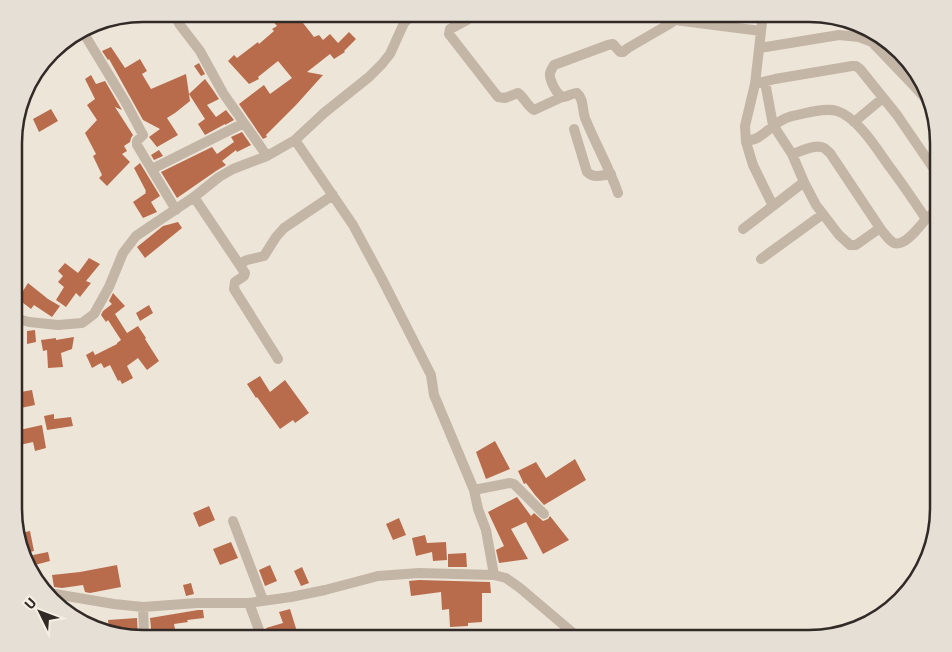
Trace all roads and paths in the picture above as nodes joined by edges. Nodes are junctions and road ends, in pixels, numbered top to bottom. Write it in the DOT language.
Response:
graph roads {
  1 [pos="178,22"];
  2 [pos="405,22"];
  3 [pos="462,22"];
  4 [pos="669,23"];
  5 [pos="710,23"];
  6 [pos="762,23"];
  7 [pos="761,32"];
  8 [pos="86,37"];
  9 [pos="760,48"];
  10 [pos="760,83"];
  11 [pos="916,88"];
  12 [pos="562,96"];
  13 [pos="883,98"];
  14 [pos="854,122"];
  15 [pos="244,123"];
  16 [pos="773,125"];
  17 [pos="574,129"];
  18 [pos="295,140"];
  19 [pos="746,142"];
  20 [pos="792,154"];
  21 [pos="267,156"];
  22 [pos="929,162"];
  23 [pos="152,169"];
  24 [pos="611,174"];
  25 [pos="804,182"];
  26 [pos="618,193"];
  27 [pos="333,195"];
  28 [pos="194,197"];
  29 [pos="773,206"];
  30 [pos="176,210"];
  31 [pos="823,214"];
  32 [pos="929,216"];
  33 [pos="926,219"];
  34 [pos="880,228"];
  35 [pos="743,229"];
  36 [pos="761,259"];
  37 [pos="239,264"];
  38 [pos="22,320"];
  39 [pos="278,359"];
  40 [pos="474,490"];
  41 [pos="544,514"];
  42 [pos="233,521"];
  43 [pos="494,575"];
  44 [pos="65,596"];
  45 [pos="263,600"];
  46 [pos="249,602"];
  47 [pos="143,607"];
  48 [pos="144,629"];
  49 [pos="259,629"];
  50 [pos="569,630"];
  1 -- 15 [label="street"];
  2 -- 18 [label="street"];
  3 -- 12 [label="street"];
  4 -- 12 [label="street"];
  5 -- 7 [label="street"];
  6 -- 7 [label="street"];
  7 -- 9 [label="street"];
  8 -- 23 [label="street"];
  9 -- 10 [label="street"];
  9 -- 11 [label="street"];
  10 -- 13 [label="street"];
  10 -- 16 [label="street"];
  10 -- 19 [label="street"];
  12 -- 24 [label="street"];
  13 -- 14 [label="street"];
  13 -- 22 [label="street"];
  14 -- 16 [label="street"];
  14 -- 33 [label="street"];
  15 -- 21 [label="street"];
  15 -- 23 [label="street"];
  16 -- 19 [label="street"];
  16 -- 20 [label="street"];
  17 -- 24 [label="street"];
  18 -- 21 [label="street"];
  18 -- 27 [label="street"];
  19 -- 29 [label="street"];
  20 -- 25 [label="street"];
  20 -- 34 [label="street"];
  21 -- 28 [label="street"];
  23 -- 30 [label="street"];
  24 -- 26 [label="street"];
  25 -- 29 [label="street"];
  25 -- 31 [label="street"];
  27 -- 37 [label="street"];
  27 -- 40 [label="street"];
  28 -- 30 [label="street"];
  28 -- 37 [label="street"];
  29 -- 35 [label="street"];
  30 -- 38 [label="street"];
  31 -- 34 [label="street"];
  31 -- 36 [label="street"];
  32 -- 33 [label="street"];
  33 -- 34 [label="street"];
  37 -- 39 [label="street"];
  40 -- 41 [label="street"];
  40 -- 43 [label="street"];
  42 -- 45 [label="street"];
  43 -- 45 [label="street"];
  43 -- 50 [label="street"];
  44 -- 47 [label="street"];
  45 -- 46 [label="street"];
  46 -- 47 [label="street"];
  46 -- 49 [label="street"];
  47 -- 48 [label="street"];
}
